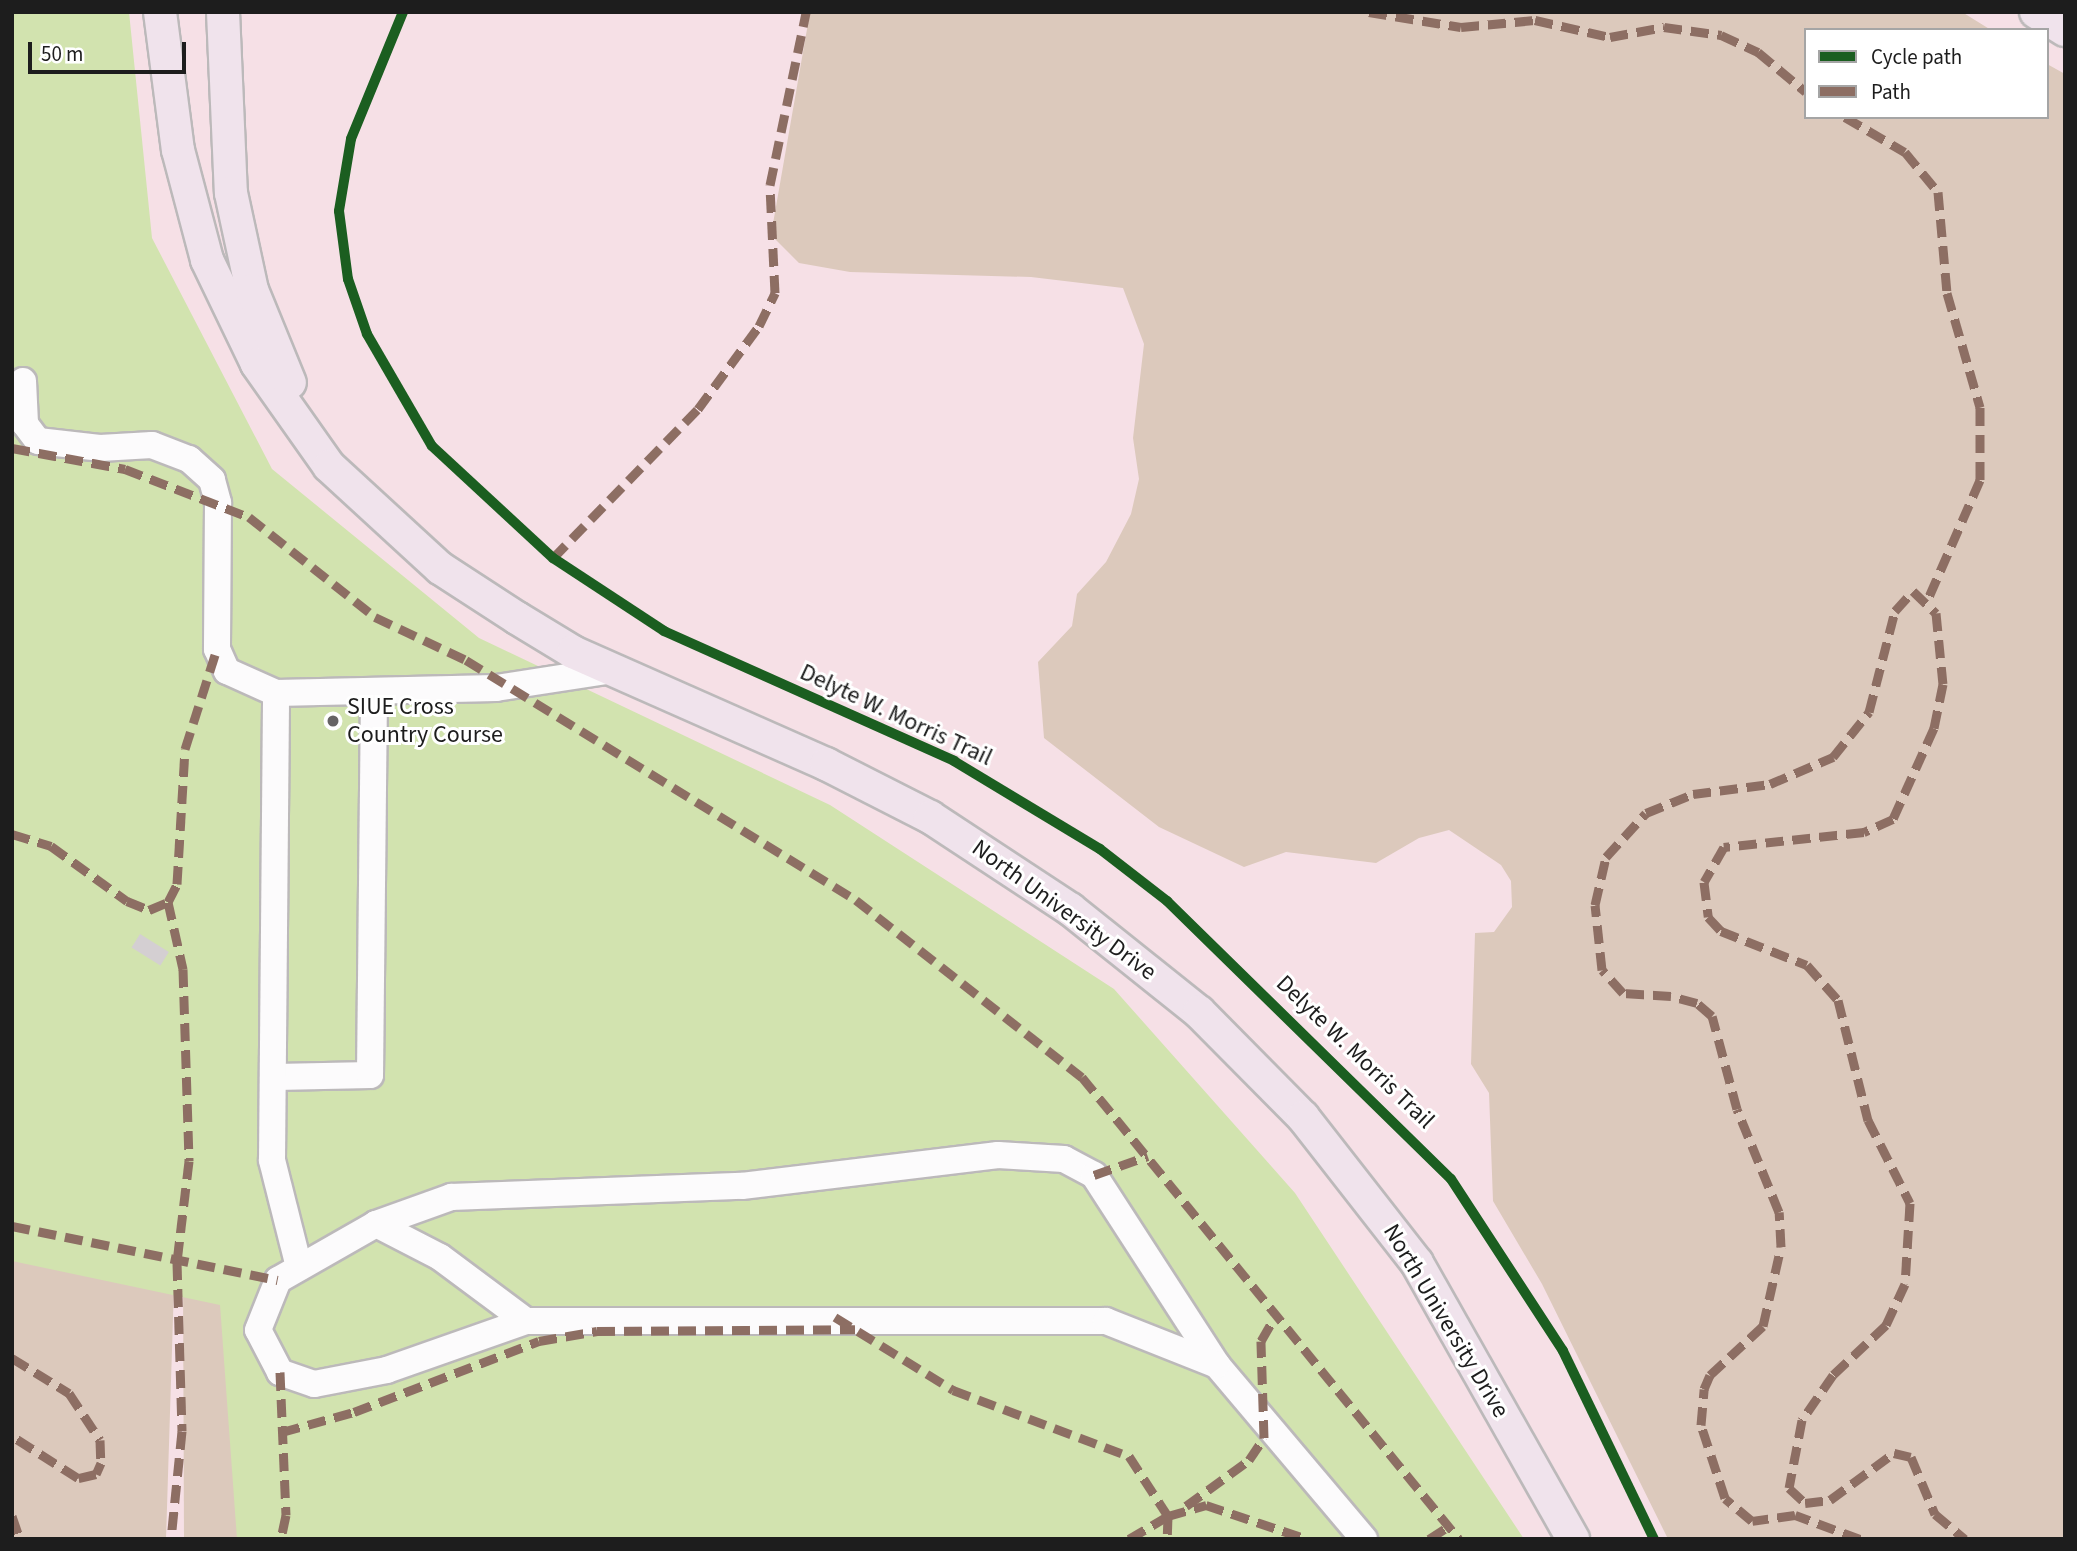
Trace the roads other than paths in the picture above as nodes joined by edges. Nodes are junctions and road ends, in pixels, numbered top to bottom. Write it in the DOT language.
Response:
graph roads {
  1 [pos="160,12"];
  2 [pos="223,12"];
  3 [pos="2036,12"];
  4 [pos="2065,30"];
  5 [pos="23,382"];
  6 [pos="362,496"];
  7 [pos="612,670"];
  8 [pos="374,691"];
  9 [pos="276,693"];
  10 [pos="276,1077"];
  11 [pos="376,1224"];
  12 [pos="299,1267"];
  13 [pos="526,1321"];
  14 [pos="1217,1365"];
  15 [pos="1364,1539"];
  16 [pos="1573,1539"];
  1 -- 6 [label="main road, North University Drive"];
  2 -- 6 [label="main road, North University Drive"];
  3 -- 4 [label="main road"];
  5 -- 9 [label="lane"];
  6 -- 7 [label="main road, North University Drive"];
  7 -- 8 [label="lane"];
  7 -- 16 [label="main road, North University Drive"];
  8 -- 9 [label="lane"];
  8 -- 10 [label="lane"];
  9 -- 10 [label="lane"];
  10 -- 12 [label="lane"];
  11 -- 12 [label="lane"];
  11 -- 13 [label="lane"];
  11 -- 14 [label="lane"];
  12 -- 13 [label="lane"];
  13 -- 14 [label="lane"];
  14 -- 15 [label="lane"];
}
